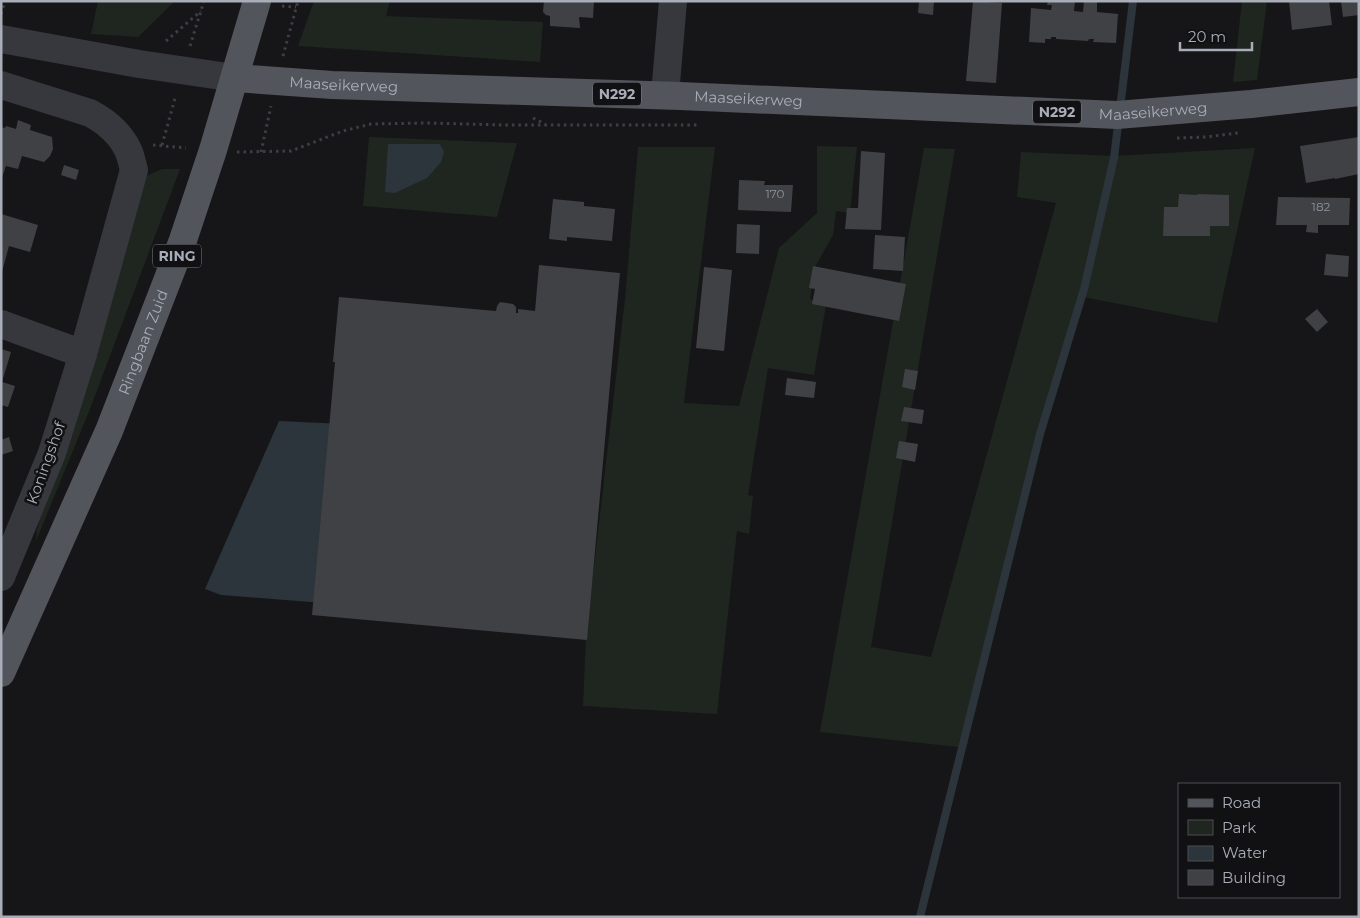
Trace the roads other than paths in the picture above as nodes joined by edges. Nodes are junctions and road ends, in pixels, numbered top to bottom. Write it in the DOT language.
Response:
graph roads {
  1 [pos="257,1"];
  2 [pos="673,1"];
  3 [pos="1,40"];
  4 [pos="235,78"];
  5 [pos="1,85"];
  6 [pos="1359,92"];
  7 [pos="665,95"];
  8 [pos="1,324"];
  9 [pos="83,354"];
  10 [pos="2,571"];
  11 [pos="1,673"];
  1 -- 4 [label="main road, Ringbaan Zuid / RING"];
  2 -- 7 [label="street"];
  3 -- 4 [label="street, Maaseikerweg"];
  4 -- 7 [label="main road, Maaseikerweg / N292"];
  4 -- 11 [label="main road, Ringbaan Zuid / RING"];
  5 -- 9 [label="street, Koningshof"];
  6 -- 7 [label="main road, Maaseikerweg / N292"];
  8 -- 9 [label="street"];
  9 -- 10 [label="street, Koningshof"];
}
